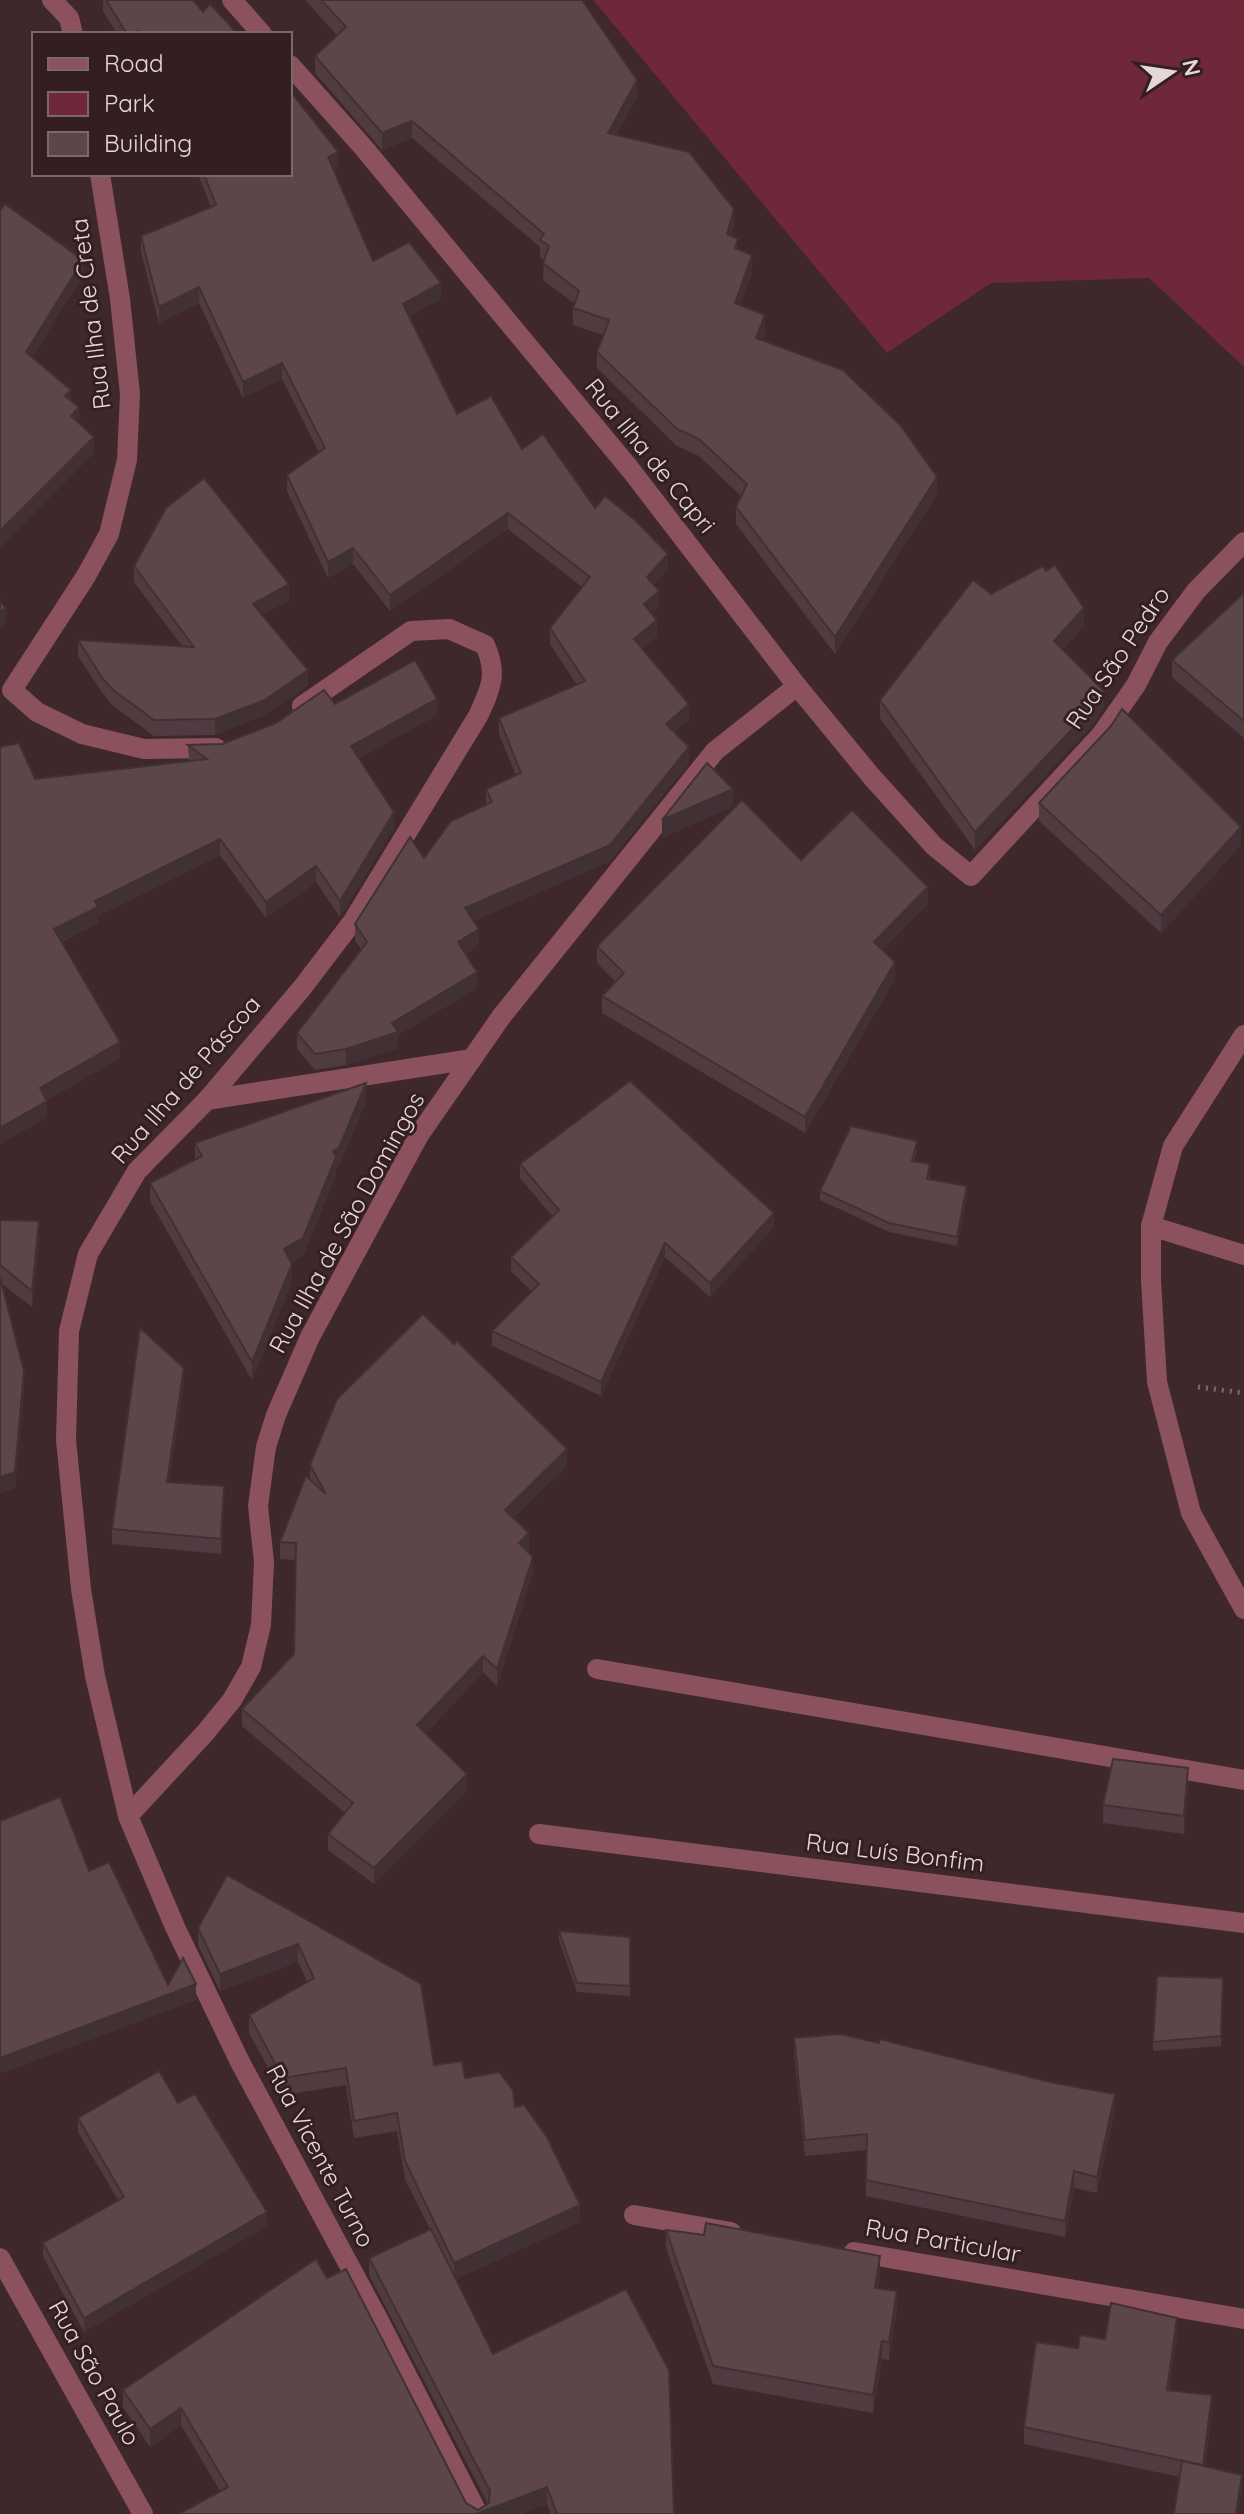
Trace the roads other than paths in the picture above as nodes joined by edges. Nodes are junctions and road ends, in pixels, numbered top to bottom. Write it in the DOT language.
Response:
graph roads {
  1 [pos="52,0"];
  2 [pos="232,0"];
  3 [pos="72,32"];
  4 [pos="260,32"];
  5 [pos="292,67"];
  6 [pos="100,176"];
  7 [pos="1244,542"];
  8 [pos="797,686"];
  9 [pos="6,695"];
  10 [pos="284,719"];
  11 [pos="231,742"];
  12 [pos="971,876"];
  13 [pos="1244,1035"];
  14 [pos="472,1059"];
  15 [pos="207,1100"];
  16 [pos="1151,1226"];
  17 [pos="1244,1255"];
  18 [pos="1244,1609"];
  19 [pos="597,1669"];
  20 [pos="1244,1780"];
  21 [pos="128,1816"];
  22 [pos="539,1834"];
  23 [pos="1244,1923"];
  24 [pos="634,2215"];
  25 [pos="744,2234"];
  26 [pos="837,2250"];
  27 [pos="0,2258"];
  28 [pos="1244,2319"];
  29 [pos="143,2514"];
  30 [pos="478,2514"];
  1 -- 3 [label="street"];
  2 -- 4 [label="street"];
  5 -- 8 [label="street, Rua Ilha de Capri"];
  6 -- 9 [label="street, Rua Ilha de Creta"];
  7 -- 12 [label="street, Rua São Pedro"];
  8 -- 12 [label="street, Rua Ilha de Capri"];
  8 -- 14 [label="street, Rua Ilha de São Domingos"];
  9 -- 11 [label="street, Rua Ilha de Creta"];
  10 -- 15 [label="street, Rua Ilha de Páscoa"];
  13 -- 16 [label="street"];
  14 -- 15 [label="street"];
  14 -- 21 [label="street, Rua Ilha de São Domingos"];
  15 -- 21 [label="street, Rua Ilha de Páscoa"];
  16 -- 17 [label="street"];
  16 -- 18 [label="street"];
  19 -- 20 [label="street"];
  21 -- 30 [label="street, Rua Vicente Turno"];
  22 -- 23 [label="street, Rua Luís Bonfim"];
  24 -- 25 [label="street"];
  26 -- 28 [label="street, Rua Particular"];
  27 -- 29 [label="street, Rua São Paulo"];
}
